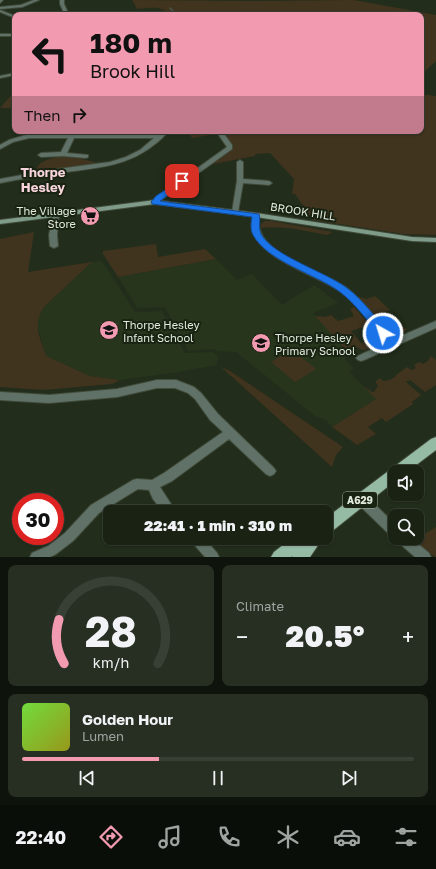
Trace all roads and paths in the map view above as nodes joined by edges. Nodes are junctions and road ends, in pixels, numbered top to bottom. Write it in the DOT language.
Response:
graph roads {
  1 [pos="37,0"];
  2 [pos="62,0"];
  3 [pos="0,8"];
  4 [pos="0,12"];
  5 [pos="66,12"];
  6 [pos="12,17"];
  7 [pos="12,17"];
  8 [pos="6,19"];
  9 [pos="0,35"];
  10 [pos="12,35"];
  11 [pos="12,75"];
  12 [pos="0,77"];
  13 [pos="162,134"];
  14 [pos="221,134"];
  15 [pos="72,135"];
  16 [pos="160,136"];
  17 [pos="0,147"];
  18 [pos="63,154"];
  19 [pos="41,155"];
  20 [pos="86,156"];
  21 [pos="240,162"];
  22 [pos="0,181"];
  23 [pos="240,181"];
  24 [pos="269,183"];
  25 [pos="155,202"];
  26 [pos="235,212"];
  27 [pos="56,215"];
  28 [pos="256,215"];
  29 [pos="0,222"];
  30 [pos="436,240"];
  31 [pos="54,246"];
  32 [pos="436,324"];
  33 [pos="393,343"];
  34 [pos="361,358"];
  35 [pos="0,396"];
  36 [pos="230,434"];
  37 [pos="436,444"];
  38 [pos="407,465"];
  39 [pos="270,471"];
  40 [pos="388,479"];
  41 [pos="153,485"];
  42 [pos="361,499"];
  43 [pos="165,505"];
  44 [pos="333,521"];
  45 [pos="388,525"];
  46 [pos="202,545"];
  47 [pos="294,545"];
  48 [pos="309,545"];
  49 [pos="410,545"];
  50 [pos="36,557"];
  51 [pos="213,557"];
  52 [pos="279,557"];
  53 [pos="300,557"];
  54 [pos="425,557"];
  1 -- 3 [label="street"];
  2 -- 5 [label="street"];
  4 -- 6 [label="street"];
  7 -- 8 [label="street"];
  9 -- 10 [label="street"];
  11 -- 12 [label="street"];
  13 -- 16 [label="street"];
  14 -- 25 [label="street"];
  15 -- 16 [label="street"];
  15 -- 17 [label="street"];
  15 -- 18 [label="street"];
  16 -- 22 [label="street"];
  18 -- 19 [label="street"];
  18 -- 20 [label="street"];
  21 -- 23 [label="street"];
  23 -- 24 [label="street"];
  23 -- 26 [label="street"];
  25 -- 26 [label="main road, BROOK HILL"];
  25 -- 27 [label="main road, BROOK HILL"];
  26 -- 28 [label="main road, BROOK HILL"];
  27 -- 29 [label="main road, BROOK HILL"];
  27 -- 31 [label="street"];
  28 -- 30 [label="main road, BROOK HILL"];
  28 -- 33 [label="street"];
  32 -- 33 [label="street"];
  33 -- 34 [label="street"];
  35 -- 36 [label="street"];
  36 -- 39 [label="street"];
  36 -- 41 [label="street"];
  37 -- 38 [label="main road, A629"];
  40 -- 42 [label="main road, A629"];
  41 -- 43 [label="street"];
  41 -- 50 [label="street"];
  42 -- 44 [label="main road, A629"];
  42 -- 45 [label="street"];
  46 -- 51 [label="street"];
  47 -- 52 [label="main road"];
  48 -- 53 [label="main road"];
  49 -- 54 [label="street"];
}
